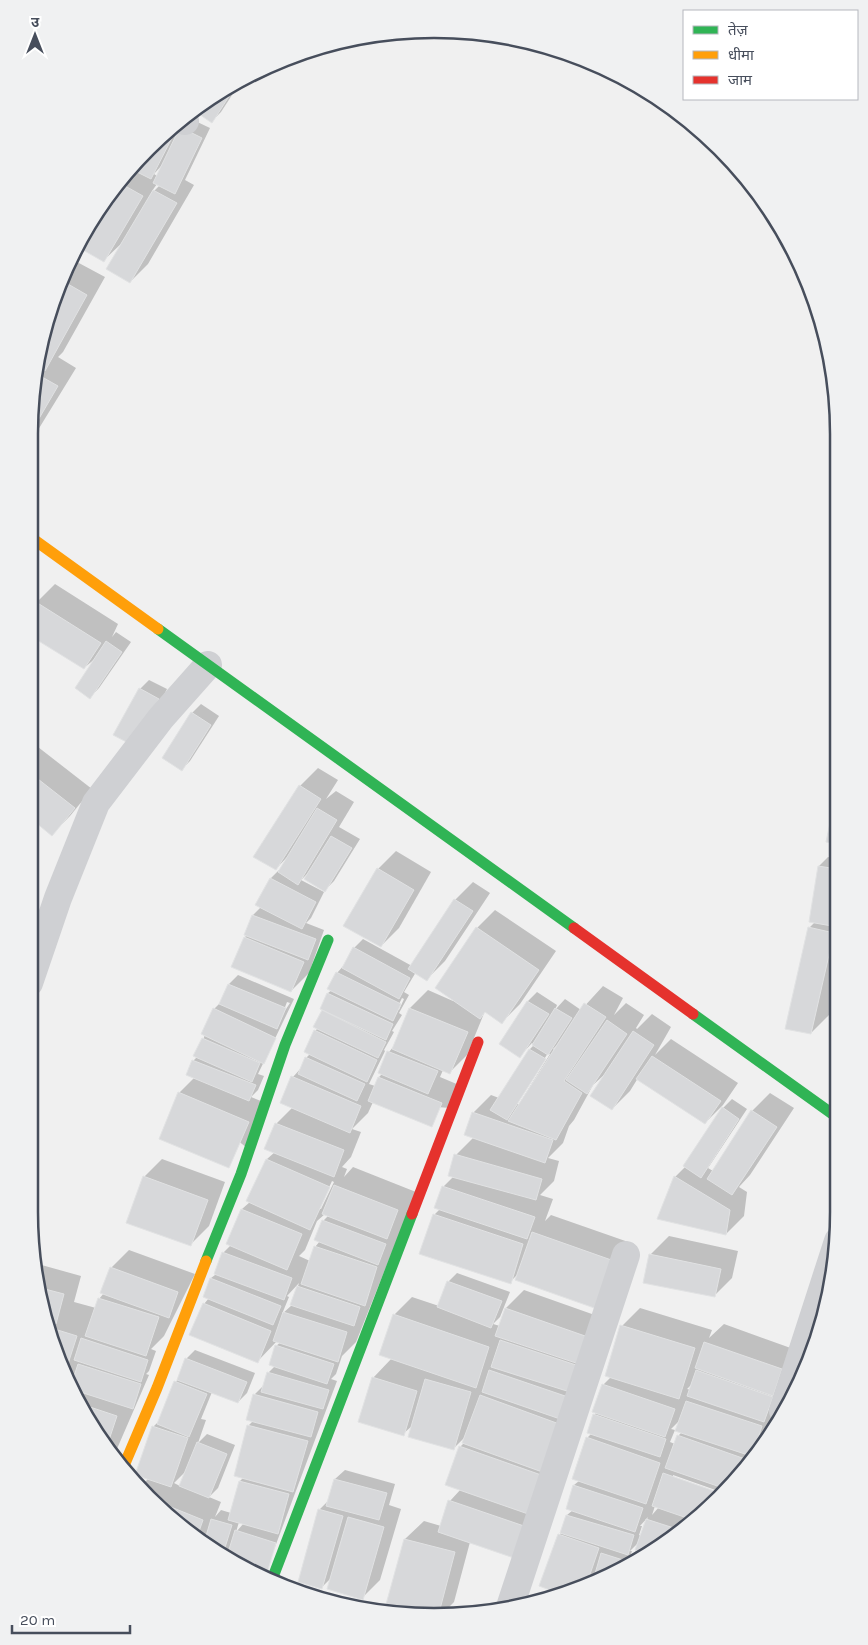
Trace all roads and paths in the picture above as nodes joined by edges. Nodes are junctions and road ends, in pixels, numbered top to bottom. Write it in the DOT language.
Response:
graph roads {
  1 [pos="38,542"];
  2 [pos="208,665"];
  3 [pos="328,940"];
  4 [pos="38,957"];
  5 [pos="478,1042"];
  6 [pos="830,1112"];
  7 [pos="626,1255"];
  8 [pos="823,1287"];
  9 [pos="794,1376"];
  10 [pos="126,1460"];
  11 [pos="274,1574"];
  12 [pos="512,1600"];
  1 -- 2 [label="street"];
  2 -- 4 [label="street"];
  2 -- 6 [label="street"];
  3 -- 10 [label="street"];
  5 -- 11 [label="street"];
  7 -- 12 [label="street"];
  8 -- 9 [label="street"];
}
